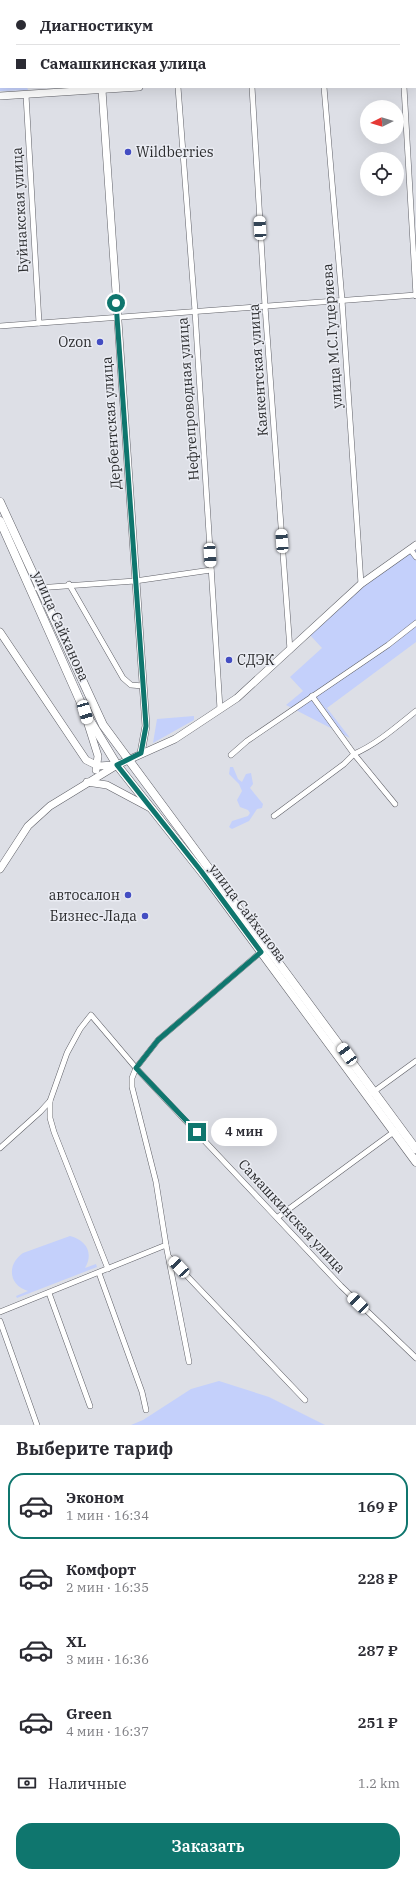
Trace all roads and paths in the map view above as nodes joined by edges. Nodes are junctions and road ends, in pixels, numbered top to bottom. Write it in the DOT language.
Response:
graph roads {
  1 [pos="127,88"];
  2 [pos="178,88"];
  3 [pos="252,88"];
  4 [pos="324,88"];
  5 [pos="404,88"];
  6 [pos="102,90"];
  7 [pos="26,95"];
  8 [pos="0,96"];
  9 [pos="416,295"];
  10 [pos="342,300"];
  11 [pos="265,306"];
  12 [pos="195,312"];
  13 [pos="117,318"];
  14 [pos="38,323"];
  15 [pos="0,326"];
  16 [pos="0,502"];
  17 [pos="0,521"];
  18 [pos="413,547"];
  19 [pos="416,557"];
  20 [pos="211,570"];
  21 [pos="135,581"];
  22 [pos="69,584"];
  23 [pos="361,584"];
  24 [pos="34,589"];
  25 [pos="416,623"];
  26 [pos="0,632"];
  27 [pos="290,650"];
  28 [pos="143,686"];
  29 [pos="312,696"];
  30 [pos="220,710"];
  31 [pos="416,711"];
  32 [pos="85,712"];
  33 [pos="141,753"];
  34 [pos="354,754"];
  35 [pos="231,755"];
  36 [pos="127,760"];
  37 [pos="117,765"];
  38 [pos="98,766"];
  39 [pos="86,782"];
  40 [pos="394,804"];
  41 [pos="152,810"];
  42 [pos="274,816"];
  43 [pos="0,869"];
  44 [pos="264,950"];
  45 [pos="416,1061"];
  46 [pos="136,1068"];
  47 [pos="371,1094"];
  48 [pos="50,1101"];
  49 [pos="397,1129"];
  50 [pos="0,1148"];
  51 [pos="416,1149"];
  52 [pos="416,1162"];
  53 [pos="278,1217"];
  54 [pos="166,1245"];
  55 [pos="168,1256"];
  56 [pos="108,1269"];
  57 [pos="99,1273"];
  58 [pos="49,1292"];
  59 [pos="0,1312"];
  60 [pos="0,1321"];
  61 [pos="416,1358"];
  62 [pos="189,1362"];
  63 [pos="304,1400"];
  64 [pos="90,1406"];
  65 [pos="146,1410"];
  66 [pos="37,1425"];
  1 -- 6 [label="street"];
  2 -- 12 [label="street, Нефтепроводная улица"];
  3 -- 11 [label="street, Каякентская улица"];
  4 -- 10 [label="street, улица М.С.Гуцериева"];
  5 -- 9 [label="street"];
  6 -- 7 [label="street"];
  6 -- 13 [label="street, Дербентская улица"];
  7 -- 8 [label="street"];
  7 -- 14 [label="street, Буйнакская улица"];
  9 -- 10 [label="street"];
  10 -- 11 [label="street"];
  10 -- 23 [label="street, улица М.С.Гуцериева"];
  11 -- 12 [label="street"];
  11 -- 27 [label="street, Каякентская улица"];
  12 -- 13 [label="street"];
  12 -- 20 [label="street, Нефтепроводная улица"];
  13 -- 14 [label="street"];
  13 -- 21 [label="street, Дербентская улица"];
  14 -- 15 [label="street"];
  16 -- 24 [label="main road, улица Сайханова"];
  17 -- 24 [label="main road, улица Сайханова"];
  18 -- 19 [label="street"];
  18 -- 23 [label="street"];
  20 -- 21 [label="street"];
  20 -- 30 [label="street, Нефтепроводная улица"];
  21 -- 22 [label="street"];
  21 -- 28 [label="street, Дербентская улица"];
  22 -- 24 [label="street"];
  22 -- 28 [label="street"];
  23 -- 27 [label="street"];
  24 -- 32 [label="main road, улица Сайханова"];
  24 -- 36 [label="main road, улица Сайханова"];
  25 -- 29 [label="street"];
  26 -- 38 [label="street"];
  27 -- 30 [label="street"];
  28 -- 33 [label="street, Дербентская улица"];
  29 -- 34 [label="street"];
  29 -- 35 [label="street"];
  30 -- 33 [label="street"];
  31 -- 34 [label="street"];
  32 -- 37 [label="main road, улица Сайханова"];
  32 -- 38 [label="street"];
  33 -- 36 [label="street"];
  34 -- 40 [label="street"];
  34 -- 42 [label="street"];
  36 -- 37 [label="street"];
  36 -- 44 [label="main road, улица Сайханова"];
  37 -- 38 [label="street"];
  37 -- 39 [label="street"];
  37 -- 41 [label="main road, улица Сайханова"];
  38 -- 39 [label="street"];
  39 -- 41 [label="street"];
  39 -- 43 [label="street"];
  41 -- 44 [label="main road, улица Сайханова"];
  44 -- 46 [label="street"];
  44 -- 47 [label="main road"];
  45 -- 47 [label="street"];
  46 -- 48 [label="street, Самашкинская улица"];
  46 -- 53 [label="street, Самашкинская улица"];
  46 -- 54 [label="street"];
  47 -- 49 [label="main road"];
  48 -- 50 [label="street"];
  48 -- 56 [label="street"];
  49 -- 51 [label="main road"];
  49 -- 52 [label="main road"];
  49 -- 53 [label="street"];
  53 -- 61 [label="street, Самашкинская улица"];
  54 -- 55 [label="street"];
  54 -- 56 [label="street"];
  55 -- 62 [label="street"];
  55 -- 63 [label="street"];
  56 -- 57 [label="street"];
  57 -- 58 [label="street"];
  57 -- 65 [label="street"];
  58 -- 59 [label="street"];
  58 -- 64 [label="street"];
  60 -- 66 [label="street"];
}
